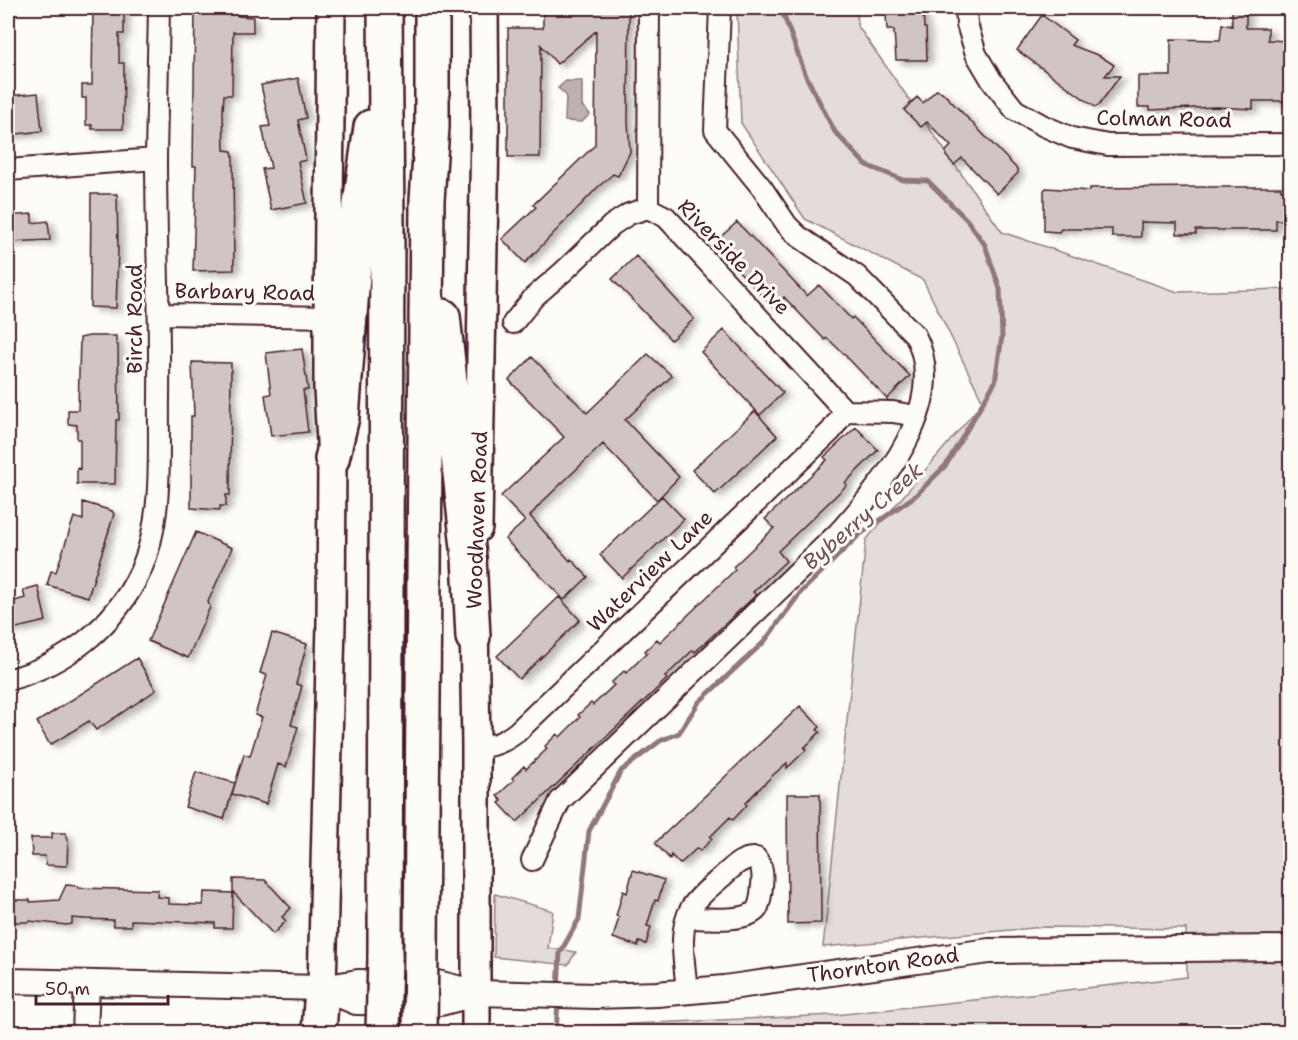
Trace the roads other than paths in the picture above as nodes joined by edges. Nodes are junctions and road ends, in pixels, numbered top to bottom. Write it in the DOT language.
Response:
graph roads {
  1 [pos="159,8"];
  2 [pos="331,8"];
  3 [pos="385,8"];
  4 [pos="432,8"];
  5 [pos="484,8"];
  6 [pos="649,8"];
  7 [pos="720,8"];
  8 [pos="966,8"];
  9 [pos="385,70"];
  10 [pos="1290,144"];
  11 [pos="156,159"];
  12 [pos="8,170"];
  13 [pos="427,200"];
  14 [pos="648,208"];
  15 [pos="160,314"];
  16 [pos="328,317"];
  17 [pos="482,329"];
  18 [pos="845,411"];
  19 [pos="916,416"];
  20 [pos="332,459"];
  21 [pos="473,636"];
  22 [pos="8,680"];
  23 [pos="477,747"];
  24 [pos="532,860"];
  25 [pos="687,918"];
  26 [pos="1290,948"];
  27 [pos="8,981"];
  28 [pos="87,984"];
  29 [pos="322,988"];
  30 [pos="687,991"];
  31 [pos="477,993"];
  32 [pos="85,1032"];
  33 [pos="319,1032"];
  34 [pos="382,1032"];
  35 [pos="420,1032"];
  36 [pos="476,1032"];
  1 -- 11 [label="street, Birch Road"];
  2 -- 16 [label="main road"];
  3 -- 9 [label="highway"];
  4 -- 13 [label="highway"];
  5 -- 17 [label="main road, Woodhaven Road"];
  6 -- 14 [label="street, Riverside Drive"];
  7 -- 19 [label="street"];
  8 -- 10 [label="street, Colman Road"];
  9 -- 20 [label="highway"];
  9 -- 34 [label="highway, bridge"];
  11 -- 12 [label="street"];
  11 -- 15 [label="street, Birch Road"];
  13 -- 21 [label="highway"];
  13 -- 35 [label="highway, bridge"];
  14 -- 17 [label="street"];
  14 -- 18 [label="street, Riverside Drive"];
  15 -- 16 [label="street, Barbary Road"];
  15 -- 22 [label="street, Birch Road"];
  16 -- 20 [label="main road"];
  17 -- 21 [label="main road, Woodhaven Road"];
  18 -- 19 [label="street"];
  18 -- 23 [label="street, Waterview Lane"];
  19 -- 24 [label="street"];
  20 -- 29 [label="main road"];
  21 -- 23 [label="main road, Woodhaven Road"];
  23 -- 31 [label="main road, Woodhaven Road"];
  25 -- 30 [label="street"];
  26 -- 30 [label="street, Thornton Road"];
  27 -- 28 [label="street, Thornton Road"];
  28 -- 29 [label="street, Thornton Road"];
  28 -- 32 [label="street"];
  29 -- 31 [label="street, Thornton Road"];
  29 -- 33 [label="highway"];
  30 -- 31 [label="street, Thornton Road"];
  31 -- 36 [label="main road, Woodhaven Road"];
}
